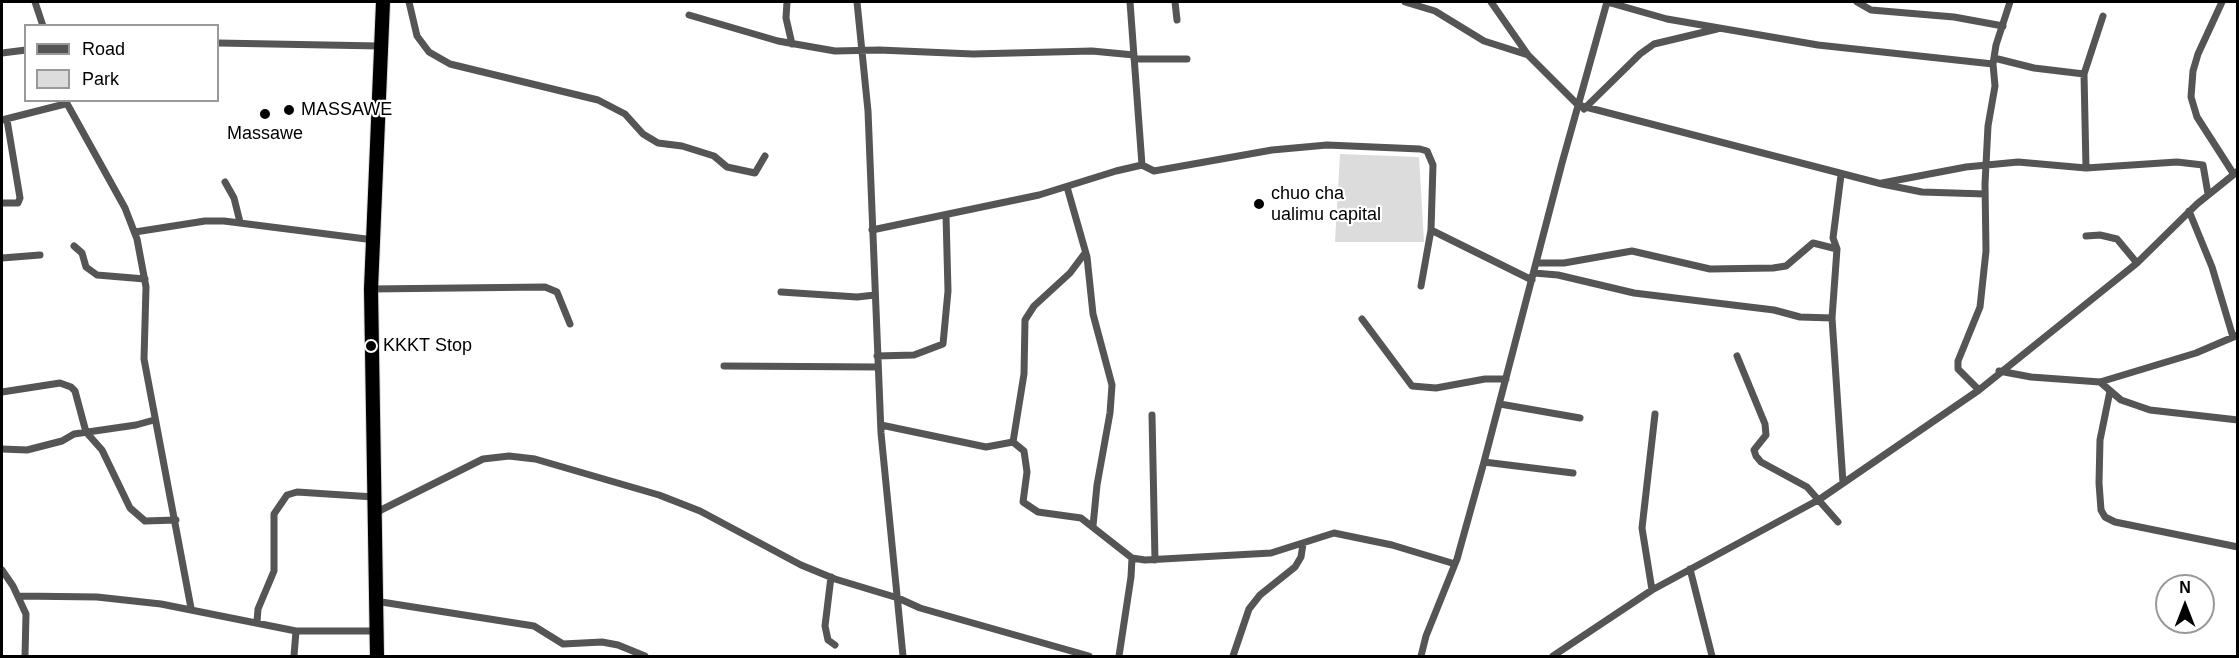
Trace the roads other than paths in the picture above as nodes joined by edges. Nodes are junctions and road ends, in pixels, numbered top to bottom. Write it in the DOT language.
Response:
graph roads {
  1 [pos="35,2"];
  2 [pos="383,2"];
  3 [pos="409,2"];
  4 [pos="787,2"];
  5 [pos="857,2"];
  6 [pos="1130,2"];
  7 [pos="1175,2"];
  8 [pos="1405,2"];
  9 [pos="1491,2"];
  10 [pos="1607,2"];
  11 [pos="1857,2"];
  12 [pos="2010,2"];
  13 [pos="2222,2"];
  14 [pos="689,15"];
  15 [pos="2103,16"];
  16 [pos="1177,20"];
  17 [pos="41,24"];
  18 [pos="2003,26"];
  19 [pos="1722,28"];
  20 [pos="219,44"];
  21 [pos="792,44"];
  22 [pos="380,46"];
  23 [pos="24,50"];
  24 [pos="862,50"];
  25 [pos="2,53"];
  26 [pos="1528,55"];
  27 [pos="1134,57"];
  28 [pos="1187,59"];
  29 [pos="1994,61"];
  30 [pos="2084,74"];
  31 [pos="65,102"];
  32 [pos="1582,106"];
  33 [pos="4,120"];
  34 [pos="765,156"];
  35 [pos="1142,165"];
  36 [pos="1986,166"];
  37 [pos="2086,168"];
  38 [pos="2235,172"];
  39 [pos="1841,175"];
  40 [pos="225,182"];
  41 [pos="1880,183"];
  42 [pos="1067,188"];
  43 [pos="1985,194"];
  44 [pos="2208,194"];
  45 [pos="2,203"];
  46 [pos="2189,211"];
  47 [pos="946,216"];
  48 [pos="240,222"];
  49 [pos="872,230"];
  50 [pos="1431,230"];
  51 [pos="135,232"];
  52 [pos="2086,236"];
  53 [pos="374,240"];
  54 [pos="74,246"];
  55 [pos="1837,249"];
  56 [pos="1085,253"];
  57 [pos="40,255"];
  58 [pos="2,258"];
  59 [pos="1537,263"];
  60 [pos="2137,263"];
  61 [pos="1533,277"];
  62 [pos="145,279"];
  63 [pos="1421,286"];
  64 [pos="371,289"];
  65 [pos="781,292"];
  66 [pos="874,295"];
  67 [pos="1832,318"];
  68 [pos="1362,320"];
  69 [pos="570,324"];
  70 [pos="2235,336"];
  71 [pos="877,356"];
  72 [pos="1737,356"];
  73 [pos="724,366"];
  74 [pos="878,367"];
  75 [pos="2000,371"];
  76 [pos="1506,379"];
  77 [pos="2100,382"];
  78 [pos="1979,390"];
  79 [pos="2110,391"];
  80 [pos="2,392"];
  81 [pos="1500,404"];
  82 [pos="1655,414"];
  83 [pos="1152,415"];
  84 [pos="1580,418"];
  85 [pos="154,420"];
  86 [pos="2238,420"];
  87 [pos="881,425"];
  88 [pos="86,432"];
  89 [pos="1013,442"];
  90 [pos="2,448"];
  91 [pos="1484,462"];
  92 [pos="1573,473"];
  93 [pos="1843,483"];
  94 [pos="374,497"];
  95 [pos="1820,500"];
  96 [pos="373,514"];
  97 [pos="176,520"];
  98 [pos="1838,522"];
  99 [pos="1093,526"];
  100 [pos="1303,544"];
  101 [pos="2238,547"];
  102 [pos="1131,558"];
  103 [pos="1155,560"];
  104 [pos="1455,564"];
  105 [pos="1690,570"];
  106 [pos="3,574"];
  107 [pos="831,577"];
  108 [pos="1652,590"];
  109 [pos="18,596"];
  110 [pos="898,598"];
  111 [pos="375,601"];
  112 [pos="191,608"];
  113 [pos="257,622"];
  114 [pos="296,631"];
  115 [pos="376,631"];
  116 [pos="835,645"];
  117 [pos="25,657"];
  118 [pos="294,657"];
  119 [pos="377,657"];
  120 [pos="645,657"];
  121 [pos="903,657"];
  122 [pos="1089,657"];
  123 [pos="1119,657"];
  124 [pos="1233,657"];
  125 [pos="1421,657"];
  126 [pos="1553,657"];
  127 [pos="1712,657"];
  1 -- 17 [label="street"];
  2 -- 22 [label="highway"];
  3 -- 34 [label="street"];
  4 -- 21 [label="street"];
  5 -- 24 [label="street"];
  6 -- 27 [label="street"];
  7 -- 16 [label="street"];
  8 -- 26 [label="street"];
  9 -- 26 [label="street"];
  10 -- 19 [label="street"];
  10 -- 32 [label="street"];
  11 -- 18 [label="street"];
  12 -- 18 [label="street"];
  13 -- 38 [label="street"];
  14 -- 21 [label="street"];
  15 -- 30 [label="street"];
  18 -- 29 [label="street"];
  19 -- 29 [label="street"];
  19 -- 32 [label="street"];
  20 -- 22 [label="street"];
  21 -- 24 [label="street"];
  22 -- 53 [label="highway"];
  23 -- 25 [label="street"];
  24 -- 27 [label="street"];
  24 -- 49 [label="street"];
  26 -- 32 [label="street"];
  27 -- 28 [label="street"];
  27 -- 35 [label="street"];
  29 -- 30 [label="street"];
  29 -- 36 [label="street"];
  30 -- 37 [label="street"];
  31 -- 33 [label="street"];
  31 -- 51 [label="street"];
  32 -- 39 [label="street"];
  32 -- 59 [label="street"];
  33 -- 45 [label="street"];
  35 -- 42 [label="street"];
  35 -- 50 [label="street"];
  36 -- 37 [label="street"];
  36 -- 41 [label="street"];
  36 -- 43 [label="street"];
  37 -- 44 [label="street"];
  38 -- 44 [label="street"];
  39 -- 41 [label="street"];
  39 -- 55 [label="street"];
  40 -- 48 [label="street"];
  41 -- 43 [label="street"];
  42 -- 47 [label="street"];
  42 -- 56 [label="street"];
  43 -- 78 [label="street"];
  44 -- 46 [label="street"];
  46 -- 60 [label="street"];
  46 -- 70 [label="street"];
  47 -- 49 [label="street"];
  47 -- 71 [label="street"];
  48 -- 51 [label="street"];
  48 -- 53 [label="street"];
  49 -- 66 [label="street"];
  50 -- 61 [label="street"];
  50 -- 63 [label="street"];
  51 -- 62 [label="street"];
  52 -- 60 [label="street"];
  53 -- 64 [label="highway"];
  54 -- 62 [label="street"];
  55 -- 59 [label="street"];
  55 -- 67 [label="street"];
  56 -- 89 [label="street"];
  56 -- 99 [label="street"];
  57 -- 58 [label="street"];
  59 -- 61 [label="street"];
  60 -- 75 [label="street"];
  61 -- 67 [label="street"];
  61 -- 76 [label="street"];
  62 -- 85 [label="street"];
  64 -- 69 [label="street"];
  64 -- 94 [label="highway"];
  65 -- 66 [label="street"];
  66 -- 71 [label="street"];
  67 -- 93 [label="street"];
  68 -- 76 [label="street"];
  70 -- 77 [label="street"];
  71 -- 74 [label="street"];
  72 -- 95 [label="street"];
  73 -- 74 [label="street"];
  74 -- 87 [label="street"];
  75 -- 77 [label="street"];
  75 -- 78 [label="street"];
  76 -- 81 [label="street"];
  77 -- 79 [label="street"];
  78 -- 93 [label="street"];
  79 -- 86 [label="street"];
  79 -- 101 [label="street"];
  80 -- 88 [label="street"];
  81 -- 84 [label="street"];
  81 -- 91 [label="street"];
  82 -- 108 [label="street"];
  83 -- 103 [label="street"];
  85 -- 88 [label="street"];
  85 -- 97 [label="street"];
  87 -- 89 [label="street"];
  87 -- 110 [label="street"];
  88 -- 90 [label="street"];
  88 -- 97 [label="street"];
  89 -- 99 [label="street"];
  91 -- 92 [label="street"];
  91 -- 104 [label="street"];
  93 -- 95 [label="street"];
  94 -- 96 [label="highway"];
  94 -- 113 [label="street"];
  95 -- 98 [label="street"];
  95 -- 105 [label="street"];
  96 -- 107 [label="street"];
  96 -- 111 [label="highway"];
  97 -- 112 [label="street"];
  99 -- 102 [label="street"];
  100 -- 103 [label="street"];
  100 -- 104 [label="street"];
  100 -- 124 [label="street"];
  102 -- 103 [label="street"];
  102 -- 123 [label="street"];
  104 -- 125 [label="street"];
  105 -- 108 [label="street"];
  105 -- 127 [label="street"];
  106 -- 109 [label="street"];
  107 -- 110 [label="street"];
  107 -- 116 [label="street"];
  108 -- 126 [label="street"];
  109 -- 112 [label="street"];
  109 -- 117 [label="street"];
  110 -- 121 [label="street"];
  110 -- 122 [label="street"];
  111 -- 115 [label="highway"];
  111 -- 120 [label="street"];
  112 -- 113 [label="street"];
  113 -- 114 [label="street"];
  114 -- 115 [label="street"];
  114 -- 118 [label="street"];
  115 -- 119 [label="highway"];
}
